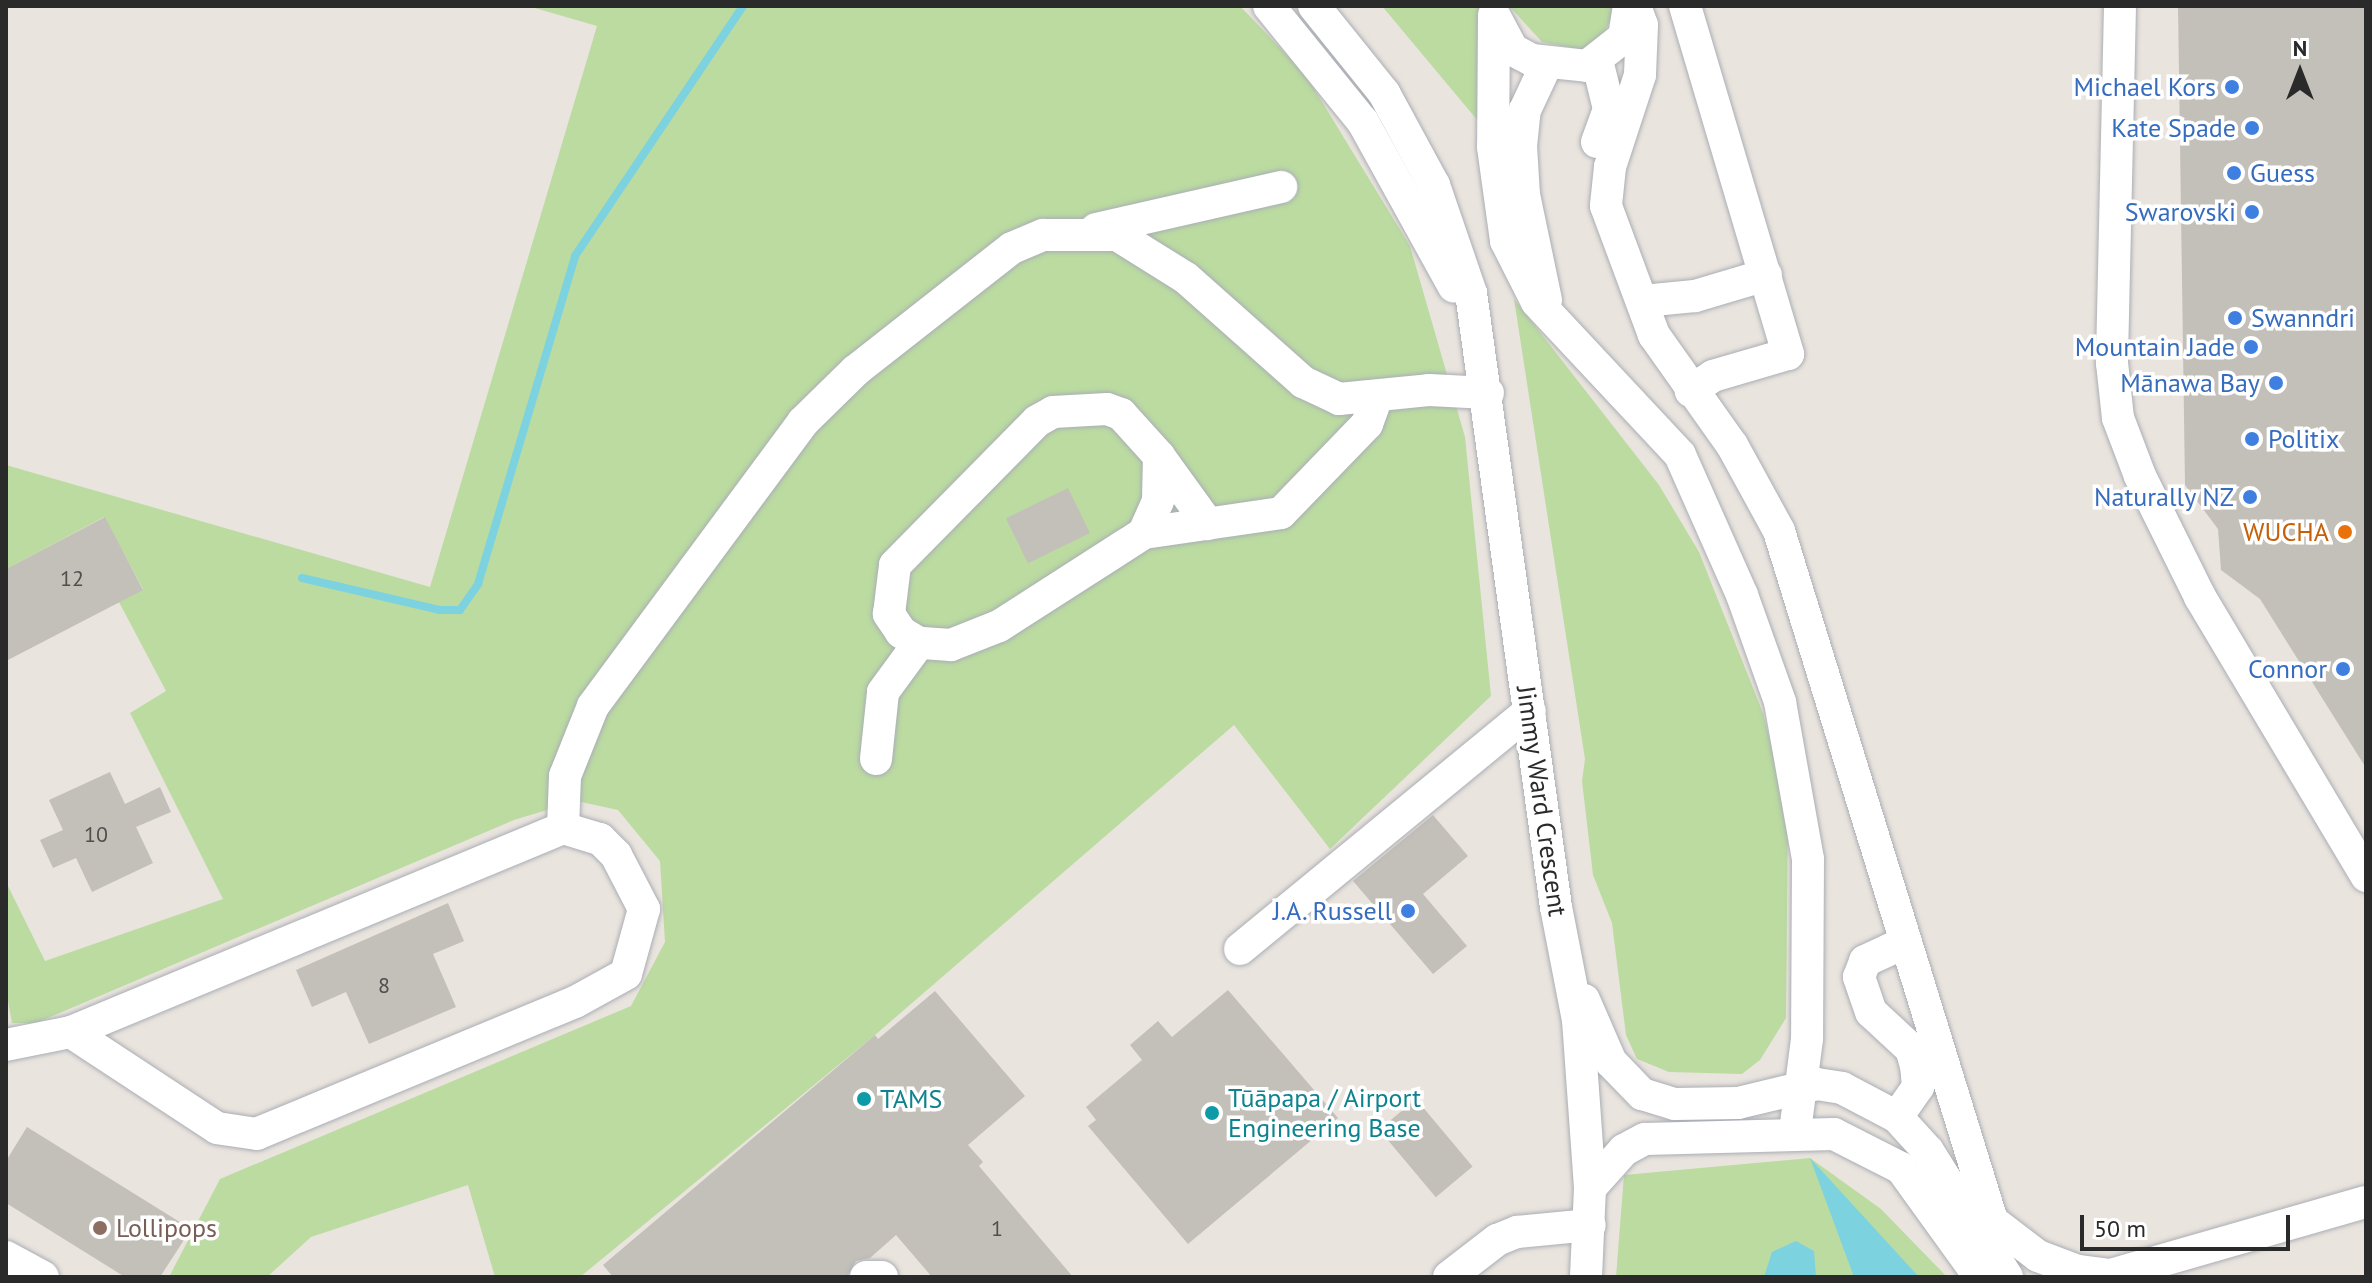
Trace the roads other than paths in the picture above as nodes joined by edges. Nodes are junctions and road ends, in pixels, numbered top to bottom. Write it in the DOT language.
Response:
graph roads {
  1 [pos="1269,6"];
  2 [pos="1314,6"];
  3 [pos="1632,6"];
  4 [pos="1685,6"];
  5 [pos="2114,10"];
  6 [pos="1494,12"];
  7 [pos="1597,60"];
  8 [pos="1547,63"];
  9 [pos="1281,187"];
  10 [pos="1081,232"];
  11 [pos="1766,275"];
  12 [pos="1643,301"];
  13 [pos="1549,315"];
  14 [pos="1472,326"];
  15 [pos="1654,335"];
  16 [pos="1691,391"];
  17 [pos="1488,393"];
  18 [pos="1377,396"];
  19 [pos="1159,456"];
  20 [pos="1208,524"];
  21 [pos="1144,533"];
  22 [pos="919,643"];
  23 [pos="1530,711"];
  24 [pos="876,759"];
  25 [pos="563,828"];
  26 [pos="2366,876"];
  27 [pos="1906,942"];
  28 [pos="1240,949"];
  29 [pos="1566,957"];
  30 [pos="71,1032"];
  31 [pos="6,1045"];
  32 [pos="1798,1085"];
  33 [pos="1897,1117"];
  34 [pos="1795,1132"];
  35 [pos="1590,1188"];
  36 [pos="2366,1202"];
  37 [pos="1590,1225"];
  38 [pos="6,1257"];
  39 [pos="43,1277"];
  40 [pos="866,1277"];
  41 [pos="882,1277"];
  42 [pos="1449,1277"];
  43 [pos="1586,1277"];
  44 [pos="1986,1277"];
  45 [pos="2007,1277"];
  1 -- 14 [label="street, Jimmy Ward Crescent"];
  2 -- 14 [label="street, Jimmy Ward Crescent"];
  3 -- 7 [label="street"];
  3 -- 12 [label="street"];
  4 -- 11 [label="street"];
  5 -- 26 [label="street"];
  6 -- 8 [label="street"];
  6 -- 13 [label="street"];
  7 -- 8 [label="street"];
  7 -- 15 [label="street"];
  8 -- 13 [label="street"];
  9 -- 10 [label="street"];
  10 -- 18 [label="street"];
  10 -- 25 [label="street"];
  11 -- 12 [label="street"];
  11 -- 16 [label="street"];
  12 -- 15 [label="street"];
  13 -- 32 [label="street"];
  14 -- 17 [label="street, Jimmy Ward Crescent"];
  15 -- 16 [label="street"];
  16 -- 27 [label="street"];
  17 -- 18 [label="street"];
  17 -- 23 [label="street, Jimmy Ward Crescent"];
  18 -- 20 [label="street"];
  19 -- 20 [label="street"];
  19 -- 21 [label="street"];
  19 -- 22 [label="street"];
  20 -- 21 [label="street"];
  21 -- 22 [label="street"];
  22 -- 24 [label="street"];
  23 -- 28 [label="street"];
  23 -- 29 [label="street, Jimmy Ward Crescent"];
  25 -- 30 [label="street"];
  25 -- 30 [label="street"];
  27 -- 33 [label="street"];
  27 -- 36 [label="street"];
  29 -- 32 [label="street"];
  29 -- 35 [label="street, Jimmy Ward Crescent"];
  30 -- 31 [label="street"];
  32 -- 33 [label="street"];
  32 -- 34 [label="street"];
  33 -- 45 [label="street"];
  34 -- 35 [label="street"];
  34 -- 44 [label="street"];
  35 -- 37 [label="street, Jimmy Ward Crescent"];
  37 -- 42 [label="street"];
  37 -- 43 [label="street, Jimmy Ward Crescent"];
  38 -- 39 [label="street"];
  40 -- 41 [label="street"];
}
